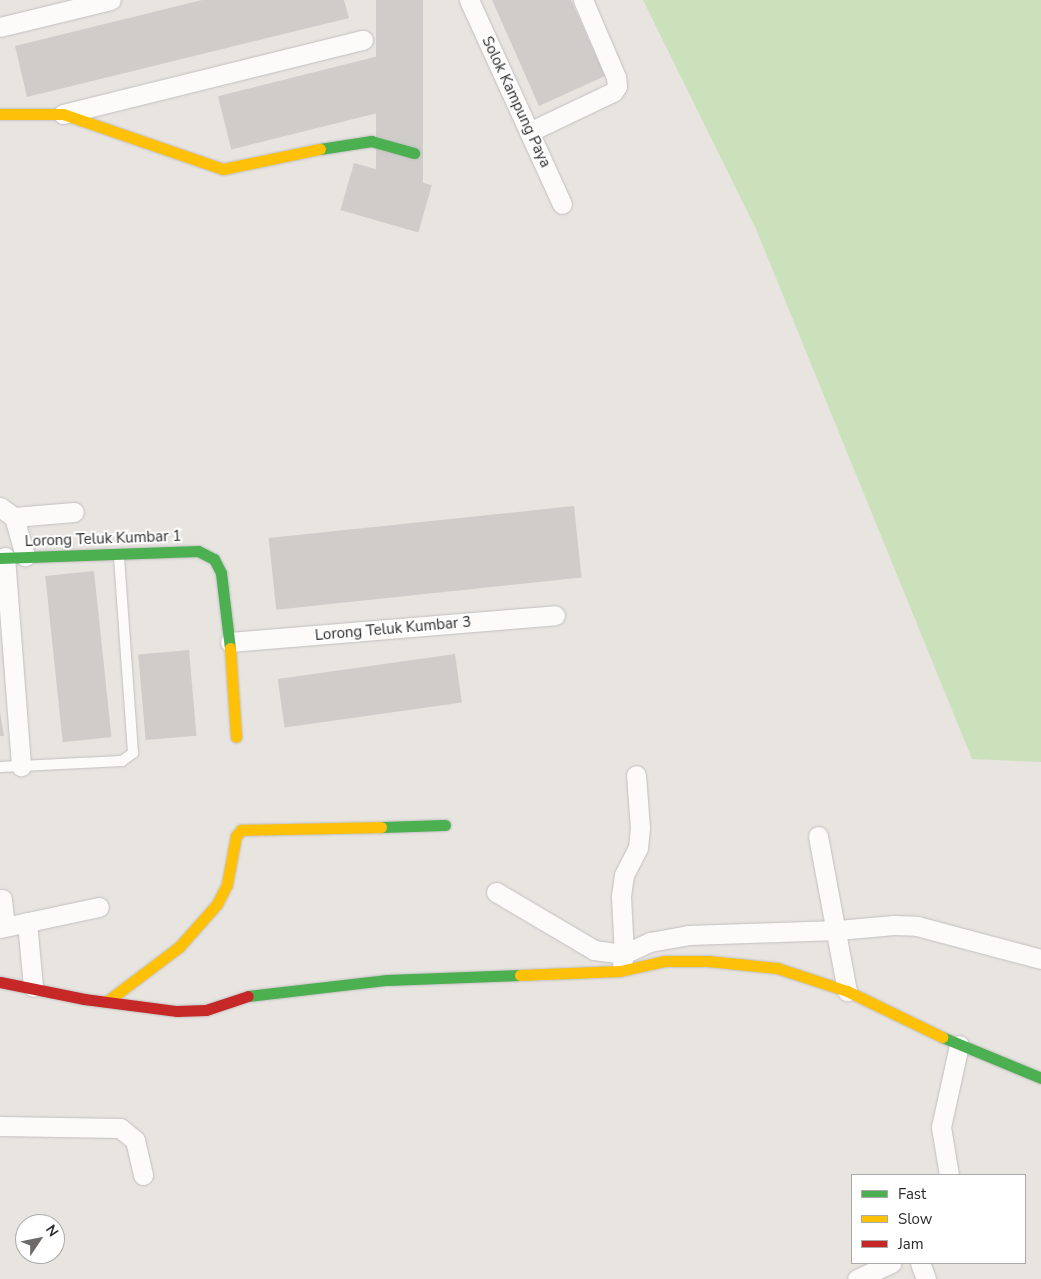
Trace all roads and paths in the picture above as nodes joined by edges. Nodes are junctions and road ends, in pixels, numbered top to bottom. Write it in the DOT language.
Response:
graph roads {
  1 [pos="111,0"];
  2 [pos="469,0"];
  3 [pos="582,0"];
  4 [pos="0,27"];
  5 [pos="363,40"];
  6 [pos="0,114"];
  7 [pos="63,114"];
  8 [pos="529,132"];
  9 [pos="414,153"];
  10 [pos="562,204"];
  11 [pos="7,512"];
  12 [pos="74,512"];
  13 [pos="119,552"];
  14 [pos="25,556"];
  15 [pos="2,558"];
  16 [pos="555,615"];
  17 [pos="230,642"];
  18 [pos="236,737"];
  19 [pos="21,766"];
  20 [pos="0,767"];
  21 [pos="636,775"];
  22 [pos="445,825"];
  23 [pos="818,836"];
  24 [pos="496,892"];
  25 [pos="2,899"];
  26 [pos="99,907"];
  27 [pos="27,922"];
  28 [pos="3,927"];
  29 [pos="838,930"];
  30 [pos="1041,959"];
  31 [pos="622,962"];
  32 [pos="0,982"];
  33 [pos="33,987"];
  34 [pos="847,991"];
  35 [pos="106,1002"];
  36 [pos="960,1045"];
  37 [pos="1041,1078"];
  38 [pos="0,1126"];
  39 [pos="949,1174"];
  40 [pos="143,1175"];
  41 [pos="889,1264"];
  42 [pos="920,1264"];
  43 [pos="857,1279"];
  44 [pos="926,1279"];
  1 -- 4 [label="street"];
  2 -- 8 [label="street, Solok Kampung Paya"];
  3 -- 8 [label="street"];
  5 -- 7 [label="street"];
  6 -- 7 [label="street"];
  7 -- 9 [label="street"];
  8 -- 10 [label="street, Solok Kampung Paya"];
  11 -- 12 [label="street"];
  11 -- 14 [label="street"];
  13 -- 14 [label="street, Lorong Teluk Kumbar 1"];
  13 -- 17 [label="street, Lorong Teluk Kumbar 1"];
  13 -- 19 [label="lane"];
  14 -- 15 [label="street, Lorong Teluk Kumbar 1"];
  15 -- 19 [label="street"];
  16 -- 17 [label="street, Lorong Teluk Kumbar 3"];
  17 -- 18 [label="street"];
  19 -- 20 [label="lane"];
  21 -- 31 [label="street"];
  22 -- 35 [label="street"];
  23 -- 29 [label="street"];
  24 -- 31 [label="street"];
  25 -- 28 [label="street"];
  26 -- 27 [label="street"];
  27 -- 28 [label="street"];
  27 -- 33 [label="street"];
  29 -- 30 [label="street"];
  29 -- 31 [label="street"];
  29 -- 34 [label="street"];
  31 -- 34 [label="street"];
  31 -- 35 [label="street"];
  32 -- 33 [label="street"];
  33 -- 35 [label="street"];
  34 -- 36 [label="street"];
  36 -- 37 [label="street"];
  36 -- 39 [label="street"];
  38 -- 40 [label="street"];
  41 -- 43 [label="street"];
  42 -- 44 [label="street"];
}
